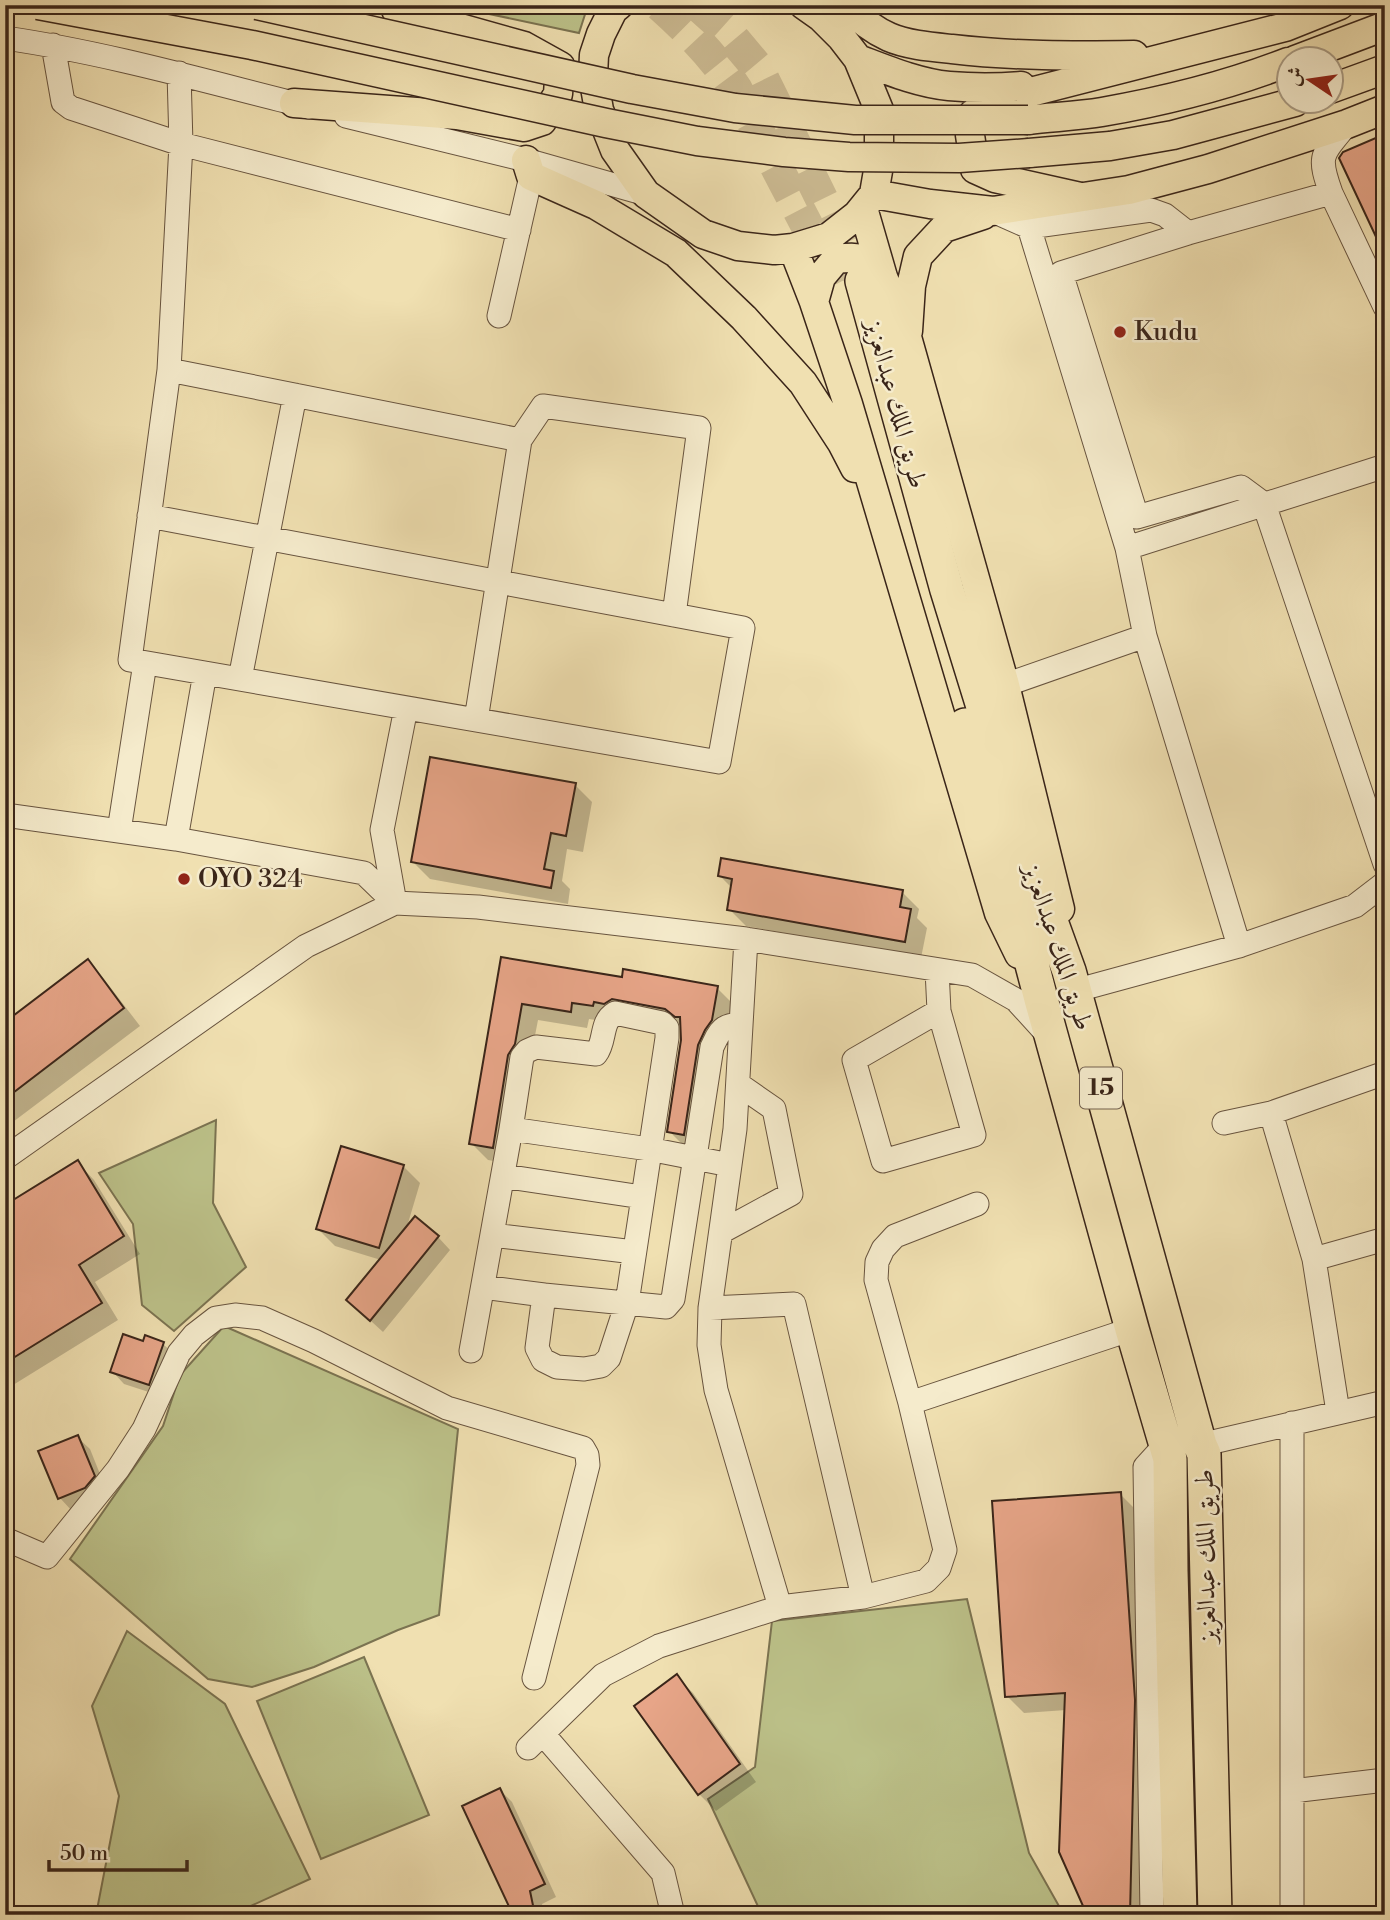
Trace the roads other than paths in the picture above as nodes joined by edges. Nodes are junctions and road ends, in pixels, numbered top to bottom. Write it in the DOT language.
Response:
graph roads {
  1 [pos="38,5"];
  2 [pos="257,5"];
  3 [pos="804,5"];
  4 [pos="846,5"];
  5 [pos="1340,5"];
  6 [pos="614,7"];
  7 [pos="386,8"];
  8 [pos="1385,26"];
  9 [pos="5,38"];
  10 [pos="53,45"];
  11 [pos="1332,46"];
  12 [pos="594,55"];
  13 [pos="1179,55"];
  14 [pos="858,60"];
  15 [pos="1274,68"];
  16 [pos="1385,69"];
  17 [pos="179,73"];
  18 [pos="1080,80"];
  19 [pos="1344,84"];
  20 [pos="295,103"];
  21 [pos="1274,108"];
  22 [pos="1385,109"];
  23 [pos="1347,124"];
  24 [pos="181,144"];
  25 [pos="529,168"];
  26 [pos="1331,193"];
  27 [pos="646,194"];
  28 [pos="1080,197"];
  29 [pos="869,201"];
  30 [pos="993,211"];
  31 [pos="1030,228"];
  32 [pos="519,230"];
  33 [pos="1188,233"];
  34 [pos="793,248"];
  35 [pos="850,287"];
  36 [pos="1385,307"];
  37 [pos="499,316"];
  38 [pos="907,337"];
  39 [pos="169,370"];
  40 [pos="295,395"];
  41 [pos="520,440"];
  42 [pos="1385,466"];
  43 [pos="1264,504"];
  44 [pos="149,516"];
  45 [pos="882,518"];
  46 [pos="267,538"];
  47 [pos="1127,548"];
  48 [pos="498,582"];
  49 [pos="674,615"];
  50 [pos="1145,636"];
  51 [pos="145,663"];
  52 [pos="205,673"];
  53 [pos="240,679"];
  54 [pos="1005,685"];
  55 [pos="406,708"];
  56 [pos="477,720"];
  57 [pos="5,815"];
  58 [pos="119,831"];
  59 [pos="176,839"];
  60 [pos="1385,864"];
  61 [pos="1385,883"];
  62 [pos="394,903"];
  63 [pos="746,939"];
  64 [pos="1239,946"];
  65 [pos="937,970"];
  66 [pos="1071,981"];
  67 [pos="1041,999"];
  68 [pos="939,1011"];
  69 [pos="741,1024"];
  70 [pos="1052,1038"];
  71 [pos="1385,1073"];
  72 [pos="738,1084"];
  73 [pos="1272,1113"];
  74 [pos="1224,1122"];
  75 [pos="511,1129"];
  76 [pos="649,1149"];
  77 [pos="5,1158"];
  78 [pos="695,1158"];
  79 [pos="730,1165"];
  80 [pos="503,1176"];
  81 [pos="642,1197"];
  82 [pos="977,1204"];
  83 [pos="721,1232"];
  84 [pos="492,1235"];
  85 [pos="1385,1239"];
  86 [pos="634,1252"];
  87 [pos="1314,1259"];
  88 [pos="483,1287"];
  89 [pos="544,1295"];
  90 [pos="627,1303"];
  91 [pos="710,1308"];
  92 [pos="1132,1329"];
  93 [pos="471,1351"];
  94 [pos="1385,1402"];
  95 [pos="910,1403"];
  96 [pos="1338,1412"];
  97 [pos="1292,1423"];
  98 [pos="1166,1444"];
  99 [pos="1200,1445"];
  100 [pos="5,1539"];
  101 [pos="863,1597"];
  102 [pos="780,1607"];
  103 [pos="534,1678"];
  104 [pos="1385,1780"];
  105 [pos="1292,1791"];
  106 [pos="1214,1860"];
  107 [pos="673,1915"];
  108 [pos="1152,1915"];
  109 [pos="1178,1915"];
  110 [pos="1215,1915"];
  111 [pos="1222,1915"];
  112 [pos="1292,1915"];
  1 -- 21 [label="main road, bridge"];
  2 -- 15 [label="main road, bridge"];
  3 -- 14 [label="main road"];
  4 -- 13 [label="main road"];
  5 -- 13 [label="main road"];
  6 -- 12 [label="main road"];
  7 -- 12 [label="main road"];
  7 -- 20 [label="main road"];
  8 -- 11 [label="main road"];
  9 -- 10 [label="street"];
  10 -- 17 [label="street"];
  10 -- 24 [label="street"];
  12 -- 27 [label="main road"];
  13 -- 18 [label="main road"];
  14 -- 18 [label="main road"];
  14 -- 29 [label="main road"];
  16 -- 19 [label="main road"];
  17 -- 20 [label="street"];
  17 -- 24 [label="street"];
  18 -- 28 [label="main road"];
  20 -- 25 [label="street"];
  22 -- 23 [label="main road"];
  23 -- 26 [label="street"];
  23 -- 28 [label="main road"];
  24 -- 32 [label="street"];
  24 -- 39 [label="street"];
  25 -- 27 [label="street"];
  25 -- 32 [label="street"];
  25 -- 45 [label="main road"];
  26 -- 33 [label="street"];
  26 -- 36 [label="street"];
  27 -- 34 [label="main road"];
  28 -- 30 [label="main road"];
  29 -- 30 [label="main road"];
  29 -- 34 [label="main road"];
  29 -- 35 [label="main road"];
  30 -- 31 [label="street"];
  30 -- 38 [label="main road"];
  31 -- 33 [label="street"];
  31 -- 47 [label="street"];
  32 -- 37 [label="street"];
  33 -- 43 [label="street"];
  34 -- 35 [label="main road"];
  35 -- 38 [label="main road"];
  35 -- 45 [label="main road"];
  35 -- 66 [label="highway, طريق الملك عبدالعزيز / 15"];
  35 -- 67 [label="highway, طريق الملك عبدالعزيز / 15"];
  38 -- 54 [label="main road"];
  39 -- 40 [label="street"];
  39 -- 44 [label="street"];
  40 -- 41 [label="street"];
  40 -- 46 [label="street"];
  41 -- 48 [label="street"];
  41 -- 49 [label="street"];
  42 -- 43 [label="street"];
  43 -- 47 [label="street"];
  43 -- 60 [label="street"];
  44 -- 46 [label="street"];
  44 -- 51 [label="street"];
  45 -- 67 [label="main road"];
  46 -- 48 [label="street"];
  46 -- 53 [label="street"];
  47 -- 50 [label="street"];
  48 -- 49 [label="street"];
  48 -- 56 [label="street"];
  49 -- 56 [label="street"];
  50 -- 54 [label="street"];
  50 -- 64 [label="street"];
  51 -- 52 [label="street"];
  51 -- 58 [label="street"];
  52 -- 53 [label="street"];
  52 -- 59 [label="street"];
  53 -- 55 [label="street"];
  54 -- 66 [label="main road"];
  55 -- 56 [label="street"];
  55 -- 62 [label="street"];
  57 -- 58 [label="street"];
  58 -- 59 [label="street"];
  59 -- 62 [label="street"];
  61 -- 64 [label="street"];
  62 -- 63 [label="street"];
  62 -- 77 [label="street"];
  63 -- 65 [label="street"];
  63 -- 69 [label="street"];
  64 -- 66 [label="street"];
  65 -- 68 [label="street"];
  65 -- 70 [label="street"];
  66 -- 99 [label="highway, طريق الملك عبدالعزيز / 15"];
  67 -- 70 [label="highway, طريق الملك عبدالعزيز / 15"];
  68 -- 68 [label="street"];
  69 -- 72 [label="street"];
  69 -- 78 [label="street"];
  70 -- 92 [label="highway, طريق الملك عبدالعزيز / 15"];
  71 -- 73 [label="street"];
  72 -- 79 [label="street"];
  72 -- 83 [label="street"];
  73 -- 74 [label="street"];
  73 -- 87 [label="street"];
  75 -- 76 [label="street"];
  75 -- 76 [label="street"];
  75 -- 80 [label="street"];
  76 -- 78 [label="street"];
  76 -- 81 [label="street"];
  78 -- 79 [label="street"];
  78 -- 90 [label="street"];
  79 -- 83 [label="street"];
  80 -- 81 [label="street"];
  80 -- 84 [label="street"];
  81 -- 86 [label="street"];
  82 -- 95 [label="street"];
  83 -- 91 [label="street"];
  84 -- 86 [label="street"];
  84 -- 88 [label="street"];
  85 -- 87 [label="street"];
  86 -- 90 [label="street"];
  87 -- 96 [label="street"];
  88 -- 89 [label="street"];
  88 -- 93 [label="street"];
  89 -- 90 [label="street"];
  89 -- 90 [label="street"];
  91 -- 101 [label="street"];
  91 -- 102 [label="street"];
  92 -- 95 [label="street"];
  92 -- 98 [label="highway, طريق الملك عبدالعزيز / 15"];
  94 -- 96 [label="street"];
  95 -- 101 [label="street"];
  96 -- 97 [label="street"];
  97 -- 99 [label="street"];
  97 -- 105 [label="street"];
  98 -- 108 [label="street"];
  98 -- 109 [label="highway, طريق الملك عبدالعزيز / 15"];
  99 -- 106 [label="highway, طريق الملك عبدالعزيز / 15"];
  100 -- 103 [label="street"];
  101 -- 102 [label="street"];
  102 -- 107 [label="street"];
  104 -- 105 [label="street"];
  105 -- 112 [label="street"];
  106 -- 110 [label="highway, طريق الملك عبدالعزيز / 15"];
  106 -- 111 [label="highway"];
}
